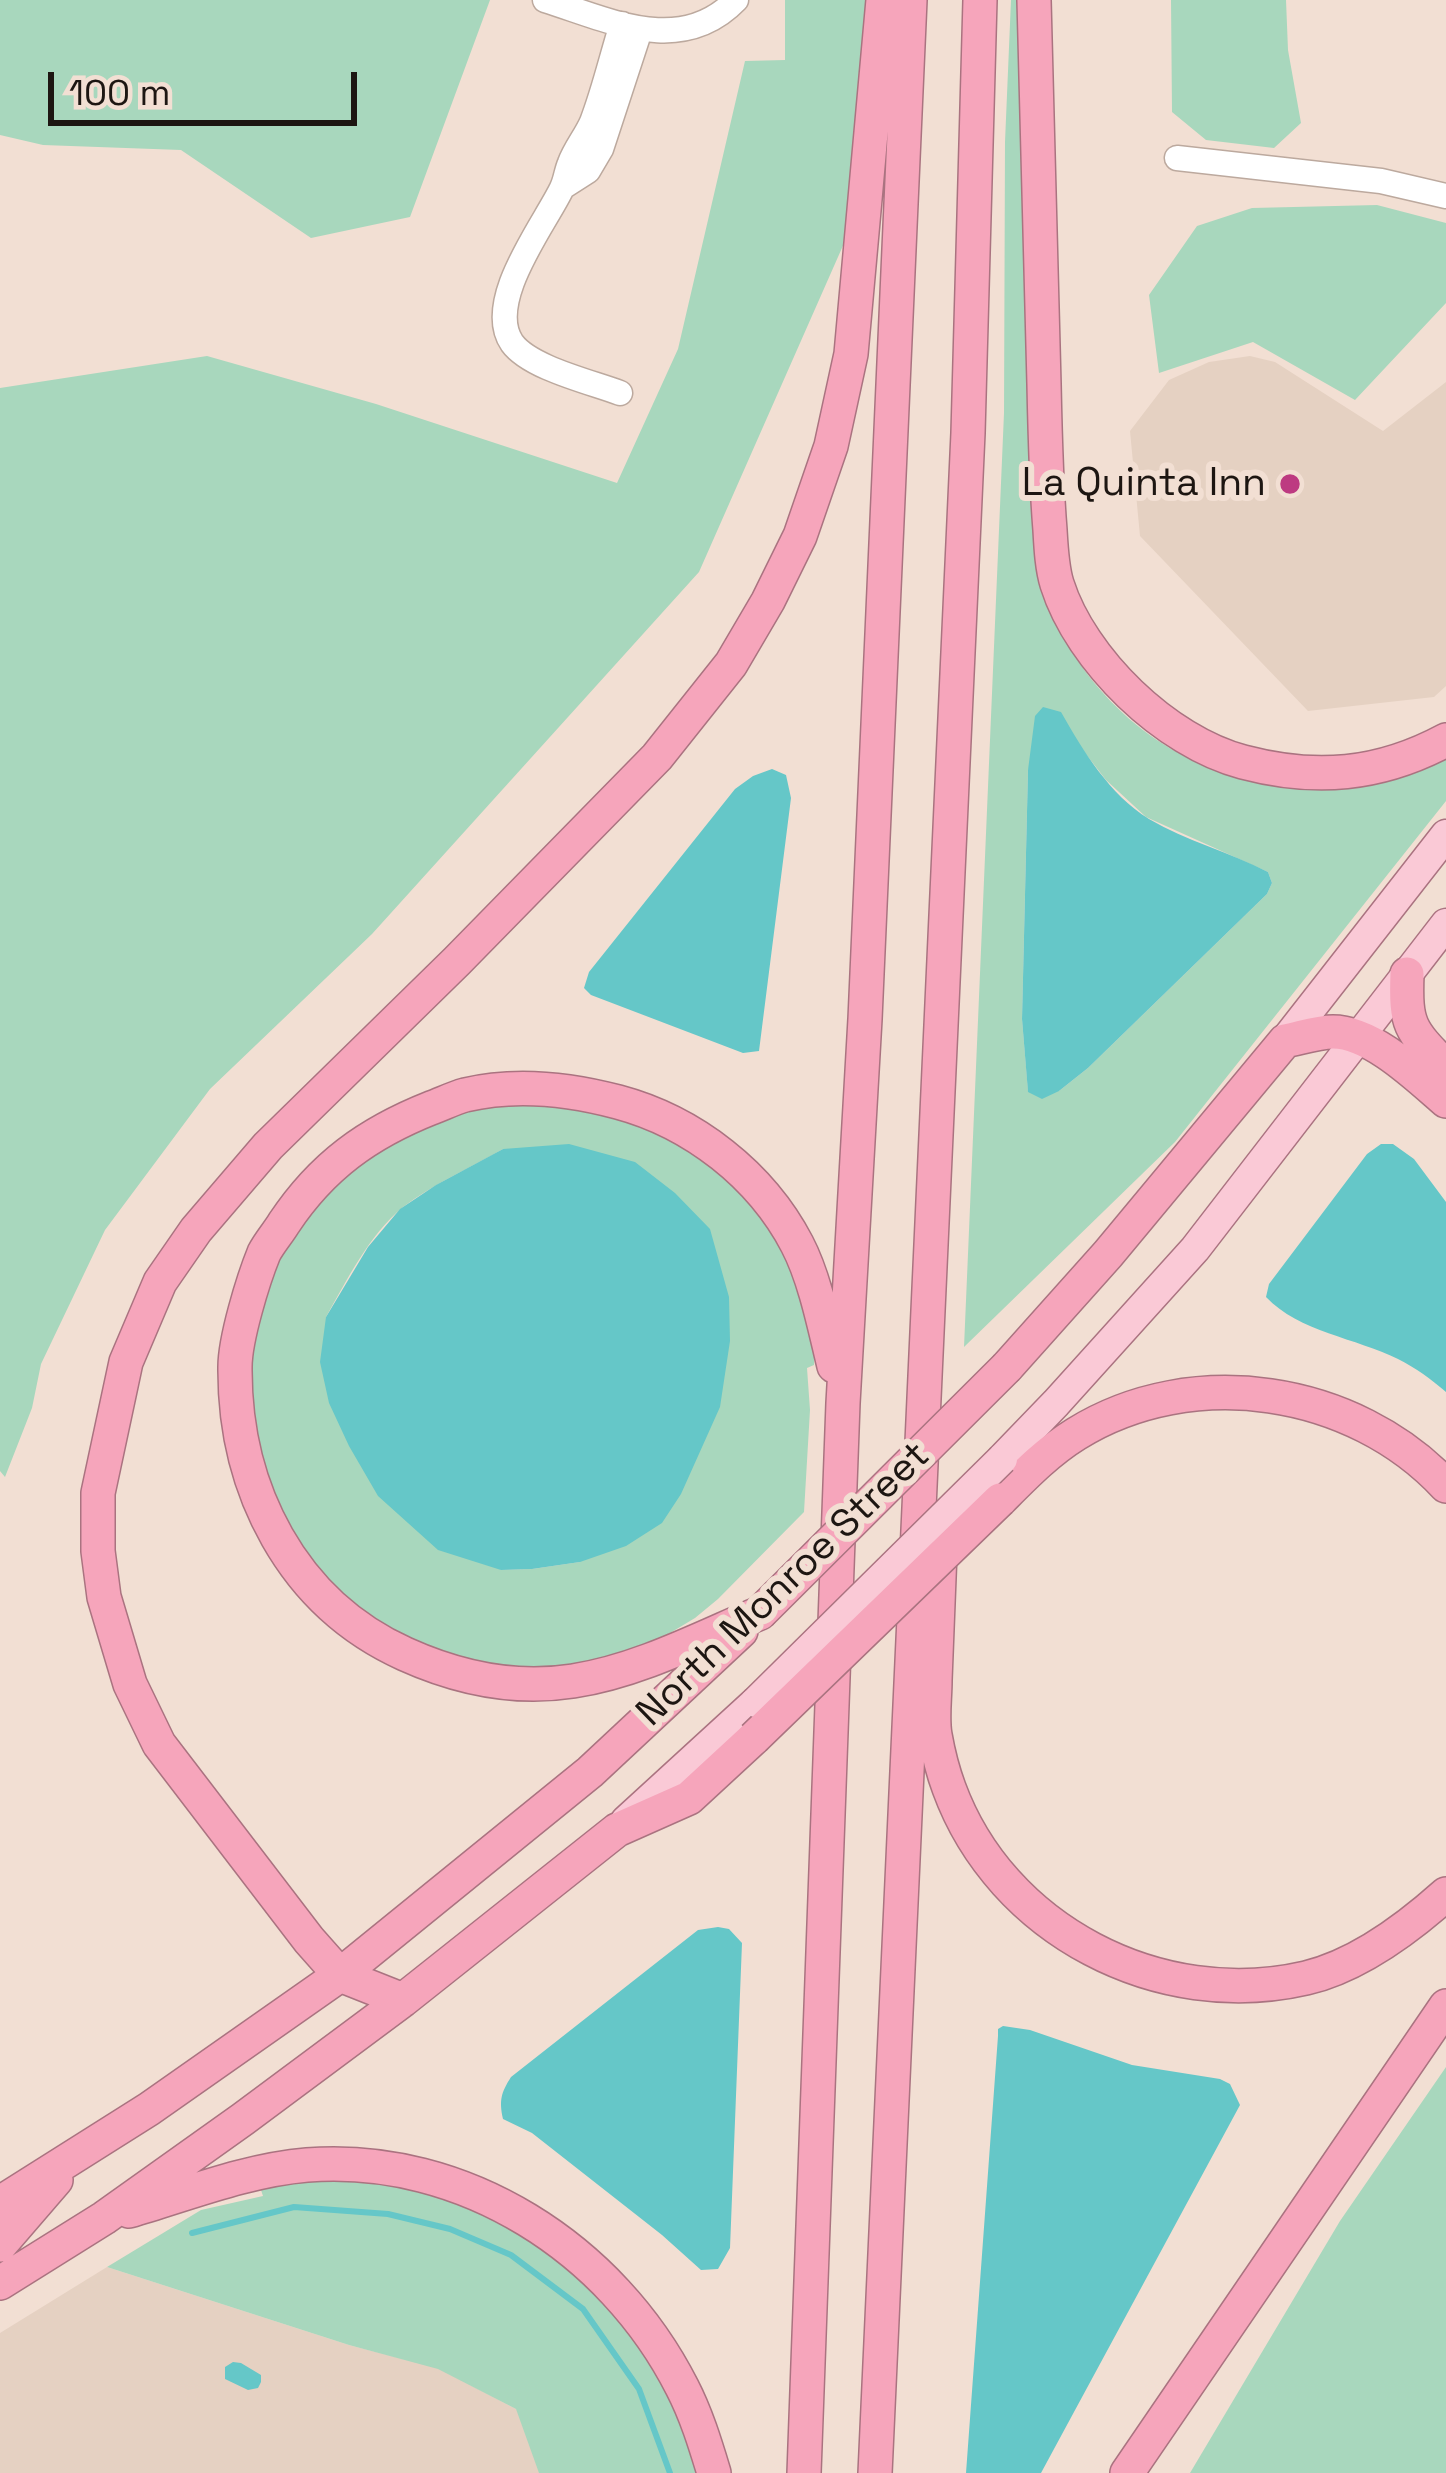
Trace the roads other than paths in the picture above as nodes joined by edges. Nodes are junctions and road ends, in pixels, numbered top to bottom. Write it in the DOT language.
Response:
graph roads {
  1 [pos="545,0"];
  2 [pos="736,0"];
  3 [pos="883,0"];
  4 [pos="910,0"];
  5 [pos="980,0"];
  6 [pos="1034,0"];
  7 [pos="631,27"];
  8 [pos="1177,158"];
  9 [pos="1446,196"];
  10 [pos="620,393"];
  11 [pos="1446,740"];
  12 [pos="1446,835"];
  13 [pos="1446,924"];
  14 [pos="1407,974"];
  15 [pos="1358,1037"];
  16 [pos="1285,1041"];
  17 [pos="1446,1067"];
  18 [pos="1446,1101"];
  19 [pos="927,1327"];
  20 [pos="843,1403"];
  21 [pos="1446,1486"];
  22 [pos="760,1613"];
  23 [pos="617,1830"];
  24 [pos="1446,1894"];
  25 [pos="340,1976"];
  26 [pos="403,2000"];
  27 [pos="1446,2006"];
  28 [pos="76,2156"];
  29 [pos="0,2203"];
  30 [pos="104,2218"];
  31 [pos="0,2245"];
  32 [pos="0,2283"];
  33 [pos="714,2473"];
  34 [pos="804,2473"];
  35 [pos="875,2473"];
  36 [pos="1127,2473"];
  1 -- 7 [label="street"];
  2 -- 7 [label="street"];
  3 -- 25 [label="highway"];
  4 -- 20 [label="highway"];
  5 -- 19 [label="highway"];
  6 -- 11 [label="highway"];
  7 -- 10 [label="street"];
  8 -- 9 [label="street"];
  12 -- 16 [label="main road, North Monroe Street"];
  13 -- 14 [label="main road, North Monroe Street"];
  14 -- 15 [label="main road, North Monroe Street"];
  14 -- 17 [label="highway"];
  15 -- 16 [label="highway"];
  15 -- 18 [label="highway"];
  15 -- 23 [label="main road, North Monroe Street, bridge"];
  16 -- 22 [label="highway, North Monroe Street, bridge"];
  19 -- 24 [label="highway"];
  19 -- 35 [label="highway"];
  20 -- 22 [label="highway"];
  20 -- 34 [label="highway"];
  21 -- 23 [label="highway, bridge"];
  22 -- 25 [label="highway, North Monroe Street"];
  23 -- 26 [label="highway, North Monroe Street"];
  25 -- 26 [label="highway"];
  25 -- 28 [label="highway, North Monroe Street"];
  26 -- 30 [label="highway, North Monroe Street"];
  27 -- 36 [label="highway"];
  28 -- 29 [label="highway, North Monroe Street"];
  28 -- 31 [label="highway"];
  30 -- 32 [label="highway, North Monroe Street"];
  30 -- 33 [label="highway"];
}
